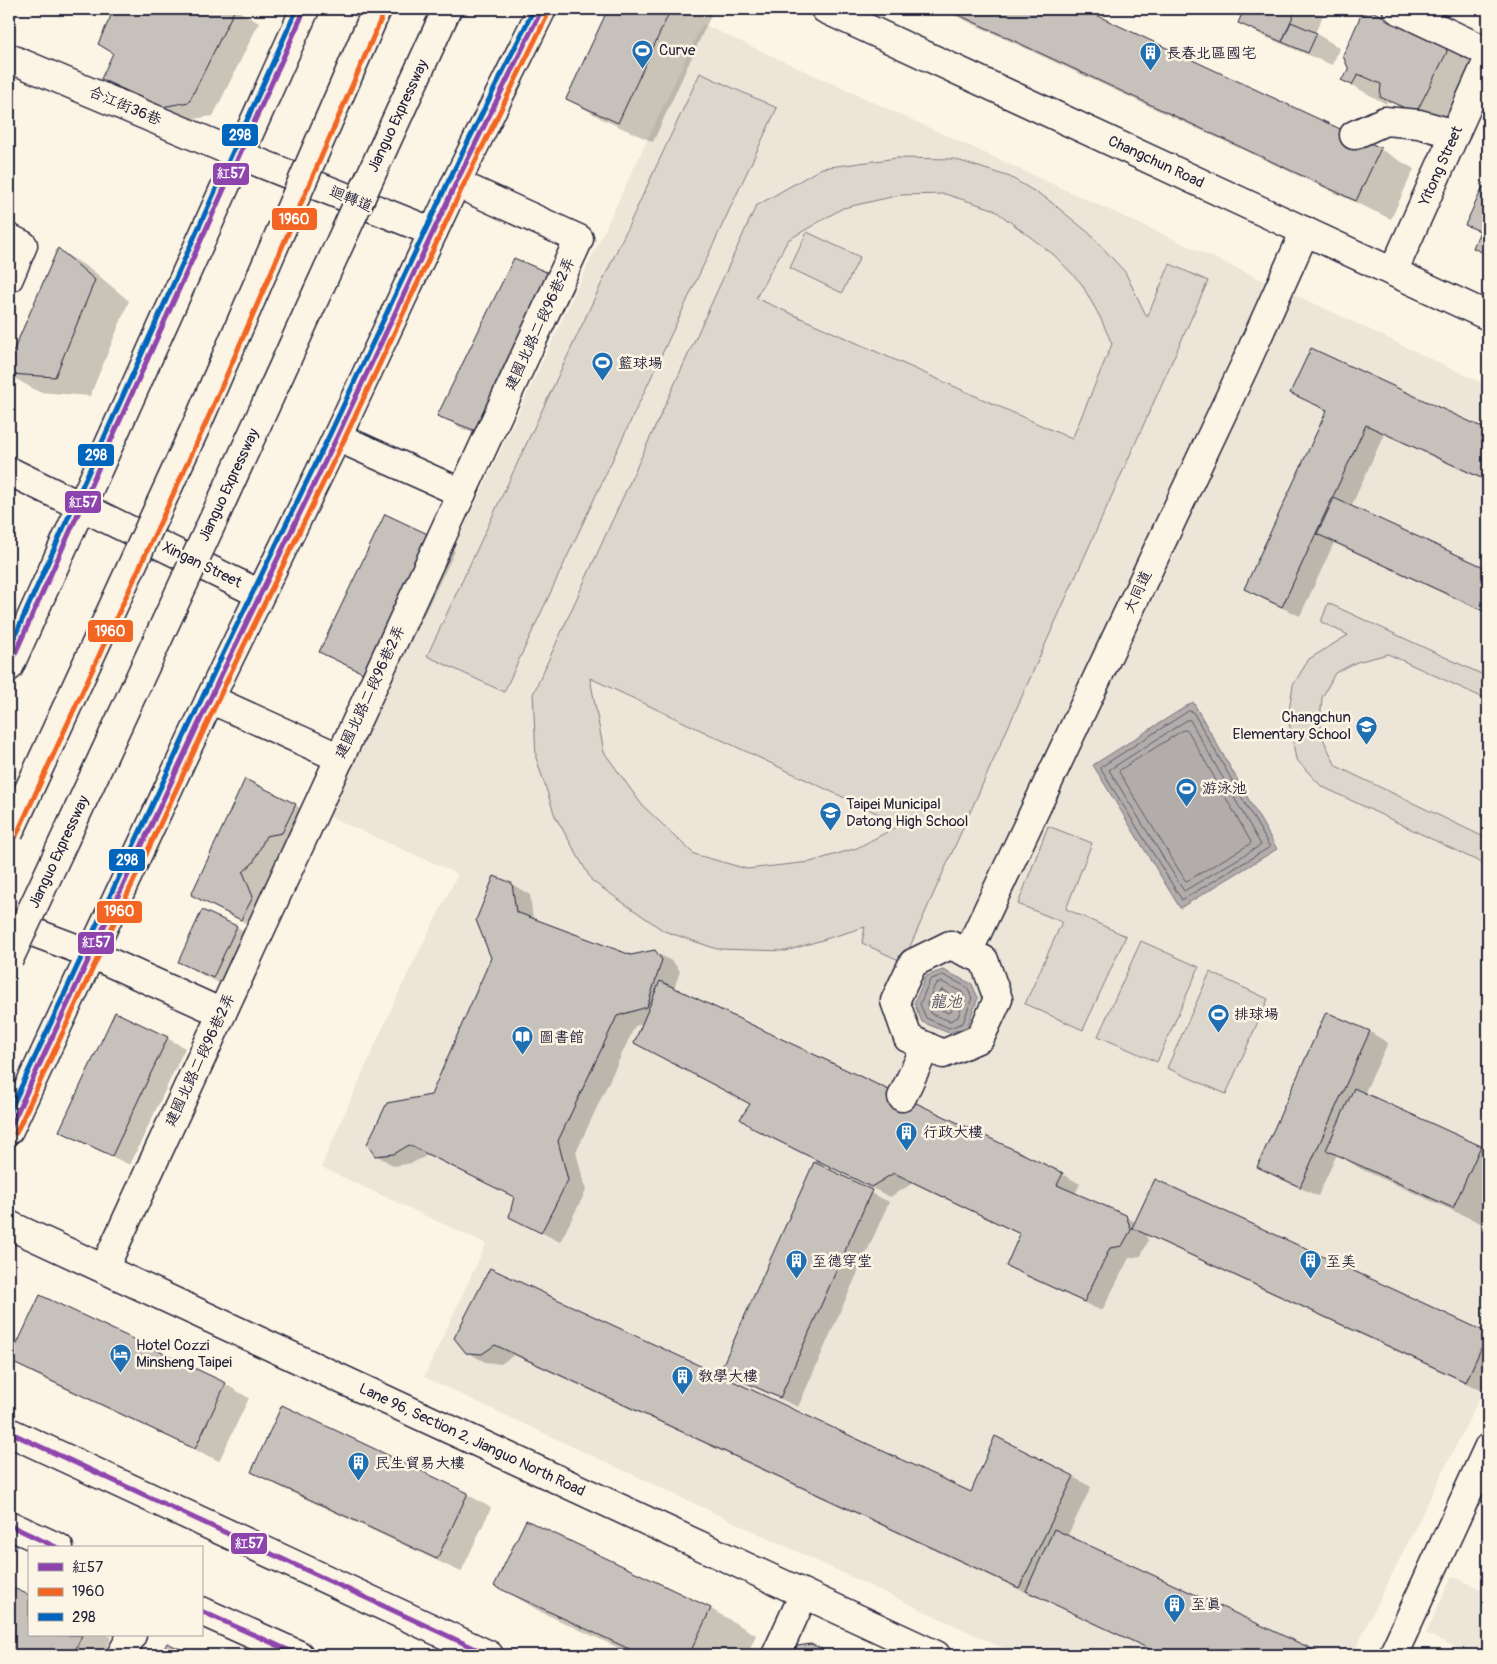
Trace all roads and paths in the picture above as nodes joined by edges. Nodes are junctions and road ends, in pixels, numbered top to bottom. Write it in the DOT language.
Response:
graph roads {
  1 [pos="306,9"];
  2 [pos="377,9"];
  3 [pos="447,9"];
  4 [pos="542,9"];
  5 [pos="824,9"];
  6 [pos="1397,9"];
  7 [pos="1488,52"];
  8 [pos="9,58"];
  9 [pos="1488,60"];
  10 [pos="1455,134"];
  11 [pos="1354,135"];
  12 [pos="240,155"];
  13 [pos="456,183"];
  14 [pos="1305,231"];
  15 [pos="433,232"];
  16 [pos="16,241"];
  17 [pos="1393,272"];
  18 [pos="9,278"];
  19 [pos="1488,316"];
  20 [pos="337,437"];
  21 [pos="9,471"];
  22 [pos="462,493"];
  23 [pos="82,506"];
  24 [pos="260,594"];
  25 [pos="9,667"];
  26 [pos="210,699"];
  27 [pos="340,758"];
  28 [pos="9,833"];
  29 [pos="9,923"];
  30 [pos="968,952"];
  31 [pos="92,954"];
  32 [pos="9,959"];
  33 [pos="222,1013"];
  34 [pos="926,1046"];
  35 [pos="902,1097"];
  36 [pos="9,1130"];
  37 [pos="9,1225"];
  38 [pos="104,1269"];
  39 [pos="9,1432"];
  40 [pos="1488,1448"];
  41 [pos="9,1525"];
  42 [pos="55,1546"];
  43 [pos="804,1594"];
  44 [pos="202,1612"];
  45 [pos="131,1636"];
  46 [pos="121,1655"];
  47 [pos="299,1655"];
  48 [pos="490,1655"];
  49 [pos="776,1655"];
  50 [pos="936,1655"];
  51 [pos="1393,1655"];
  1 -- 12 [label="main road"];
  2 -- 28 [label="main road, bridge"];
  3 -- 32 [label="main road, Jianguo Expressway, bridge"];
  4 -- 13 [label="main road"];
  5 -- 14 [label="main road, Changchun Road"];
  6 -- 7 [label="main road"];
  8 -- 12 [label="main road, 合江街36巷"];
  9 -- 10 [label="main road, Yitong Street"];
  10 -- 11 [label="main road"];
  10 -- 17 [label="main road, Yitong Street"];
  12 -- 15 [label="main road, 迴轉道"];
  12 -- 23 [label="main road"];
  13 -- 15 [label="main road"];
  13 -- 22 [label="main road, 建國北路二段96巷2弄"];
  14 -- 17 [label="main road, Changchun Road"];
  14 -- 30 [label="main road, 大同道"];
  15 -- 20 [label="main road"];
  16 -- 18 [label="main road"];
  17 -- 19 [label="main road, Changchun Road"];
  20 -- 22 [label="main road"];
  20 -- 24 [label="main road"];
  21 -- 23 [label="main road, Xingan Street"];
  22 -- 27 [label="main road, 建國北路二段96巷2弄"];
  23 -- 24 [label="main road, Xingan Street"];
  23 -- 25 [label="main road"];
  24 -- 26 [label="main road"];
  26 -- 27 [label="main road"];
  26 -- 31 [label="main road"];
  27 -- 33 [label="main road, 建國北路二段96巷2弄"];
  29 -- 31 [label="main road"];
  30 -- 34 [label="main road"];
  30 -- 34 [label="main road"];
  31 -- 33 [label="main road"];
  31 -- 36 [label="main road"];
  33 -- 38 [label="main road, 建國北路二段96巷2弄"];
  34 -- 35 [label="main road"];
  37 -- 38 [label="main road, Lane 96, Section 2, Jianguo North Road"];
  38 -- 43 [label="main road, Lane 96, Section 2, Jianguo North Road"];
  39 -- 48 [label="main road"];
  40 -- 51 [label="main road"];
  41 -- 42 [label="main road"];
  43 -- 49 [label="main road"];
  43 -- 50 [label="main road, Lane 96, Section 2, Jianguo North Road"];
  44 -- 47 [label="main road"];
  45 -- 46 [label="main road"];
}
